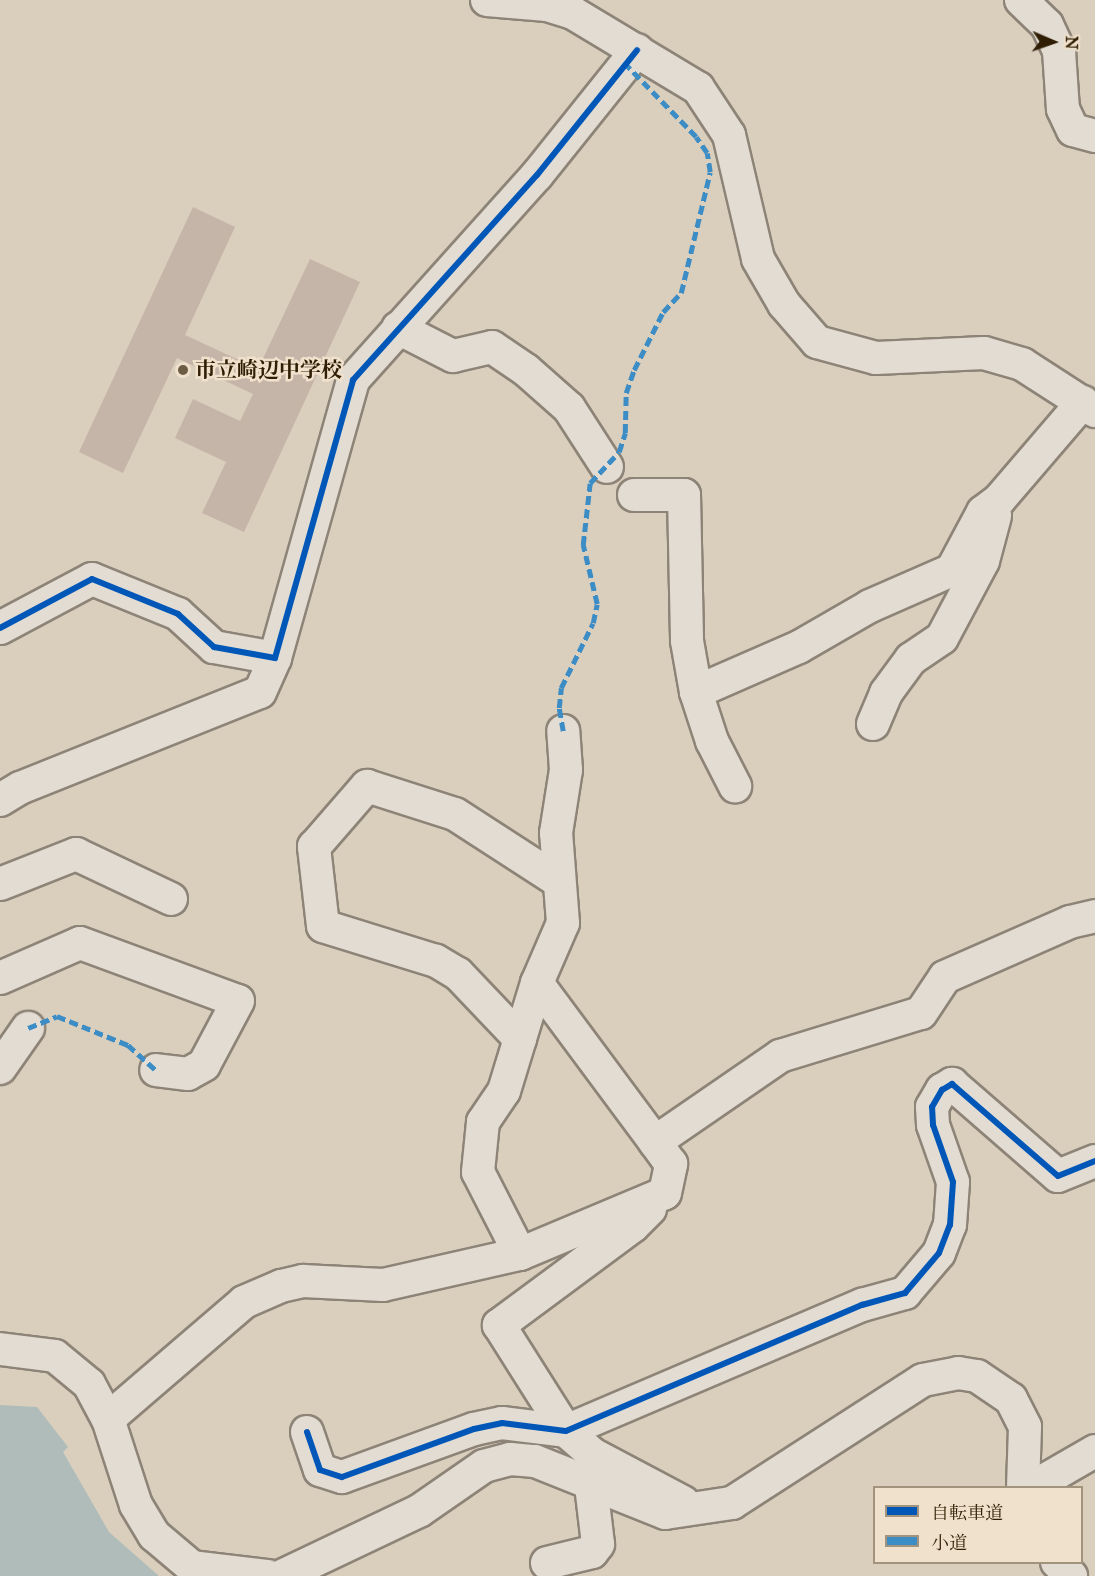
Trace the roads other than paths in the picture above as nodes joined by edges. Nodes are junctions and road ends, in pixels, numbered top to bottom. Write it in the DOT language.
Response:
graph roads {
  1 [pos="487,0"];
  2 [pos="1021,0"];
  3 [pos="637,50"];
  4 [pos="1095,136"];
  5 [pos="398,328"];
  6 [pos="1089,406"];
  7 [pos="606,467"];
  8 [pos="634,495"];
  9 [pos="999,500"];
  10 [pos="0,628"];
  11 [pos="275,658"];
  12 [pos="696,692"];
  13 [pos="873,724"];
  14 [pos="563,731"];
  15 [pos="735,786"];
  16 [pos="0,800"];
  17 [pos="557,880"];
  18 [pos="0,884"];
  19 [pos="171,899"];
  20 [pos="1095,916"];
  21 [pos="0,978"];
  22 [pos="537,983"];
  23 [pos="28,1028"];
  24 [pos="520,1039"];
  25 [pos="0,1068"];
  26 [pos="156,1070"];
  27 [pos="655,1142"];
  28 [pos="1095,1161"];
  29 [pos="665,1194"];
  30 [pos="520,1254"];
  31 [pos="0,1348"];
  32 [pos="108,1419"];
  33 [pos="566,1431"];
  34 [pos="307,1432"];
  35 [pos="1095,1451"];
  36 [pos="591,1485"];
  37 [pos="1023,1486"];
  38 [pos="1035,1486"];
  39 [pos="700,1510"];
  40 [pos="547,1563"];
  41 [pos="1058,1564"];
  42 [pos="267,1576"];
  43 [pos="282,1576"];
  44 [pos="1071,1576"];
  1 -- 3 [label="street"];
  2 -- 4 [label="street"];
  3 -- 5 [label="street"];
  3 -- 6 [label="street"];
  5 -- 7 [label="street"];
  5 -- 11 [label="street"];
  6 -- 9 [label="street"];
  8 -- 12 [label="street"];
  9 -- 12 [label="street"];
  9 -- 13 [label="street"];
  10 -- 11 [label="street"];
  11 -- 16 [label="street"];
  12 -- 15 [label="street"];
  14 -- 17 [label="street"];
  17 -- 22 [label="street"];
  17 -- 24 [label="street"];
  18 -- 19 [label="street"];
  20 -- 27 [label="street"];
  21 -- 26 [label="street"];
  22 -- 24 [label="street"];
  22 -- 27 [label="street"];
  23 -- 25 [label="street"];
  24 -- 30 [label="street"];
  27 -- 29 [label="street"];
  28 -- 33 [label="street"];
  29 -- 30 [label="street"];
  29 -- 33 [label="street"];
  30 -- 32 [label="street"];
  31 -- 32 [label="street"];
  32 -- 42 [label="street"];
  33 -- 34 [label="street"];
  33 -- 39 [label="street"];
  35 -- 38 [label="street"];
  36 -- 39 [label="street"];
  36 -- 40 [label="street"];
  36 -- 43 [label="street"];
  37 -- 39 [label="street"];
  41 -- 44 [label="street"];
}
